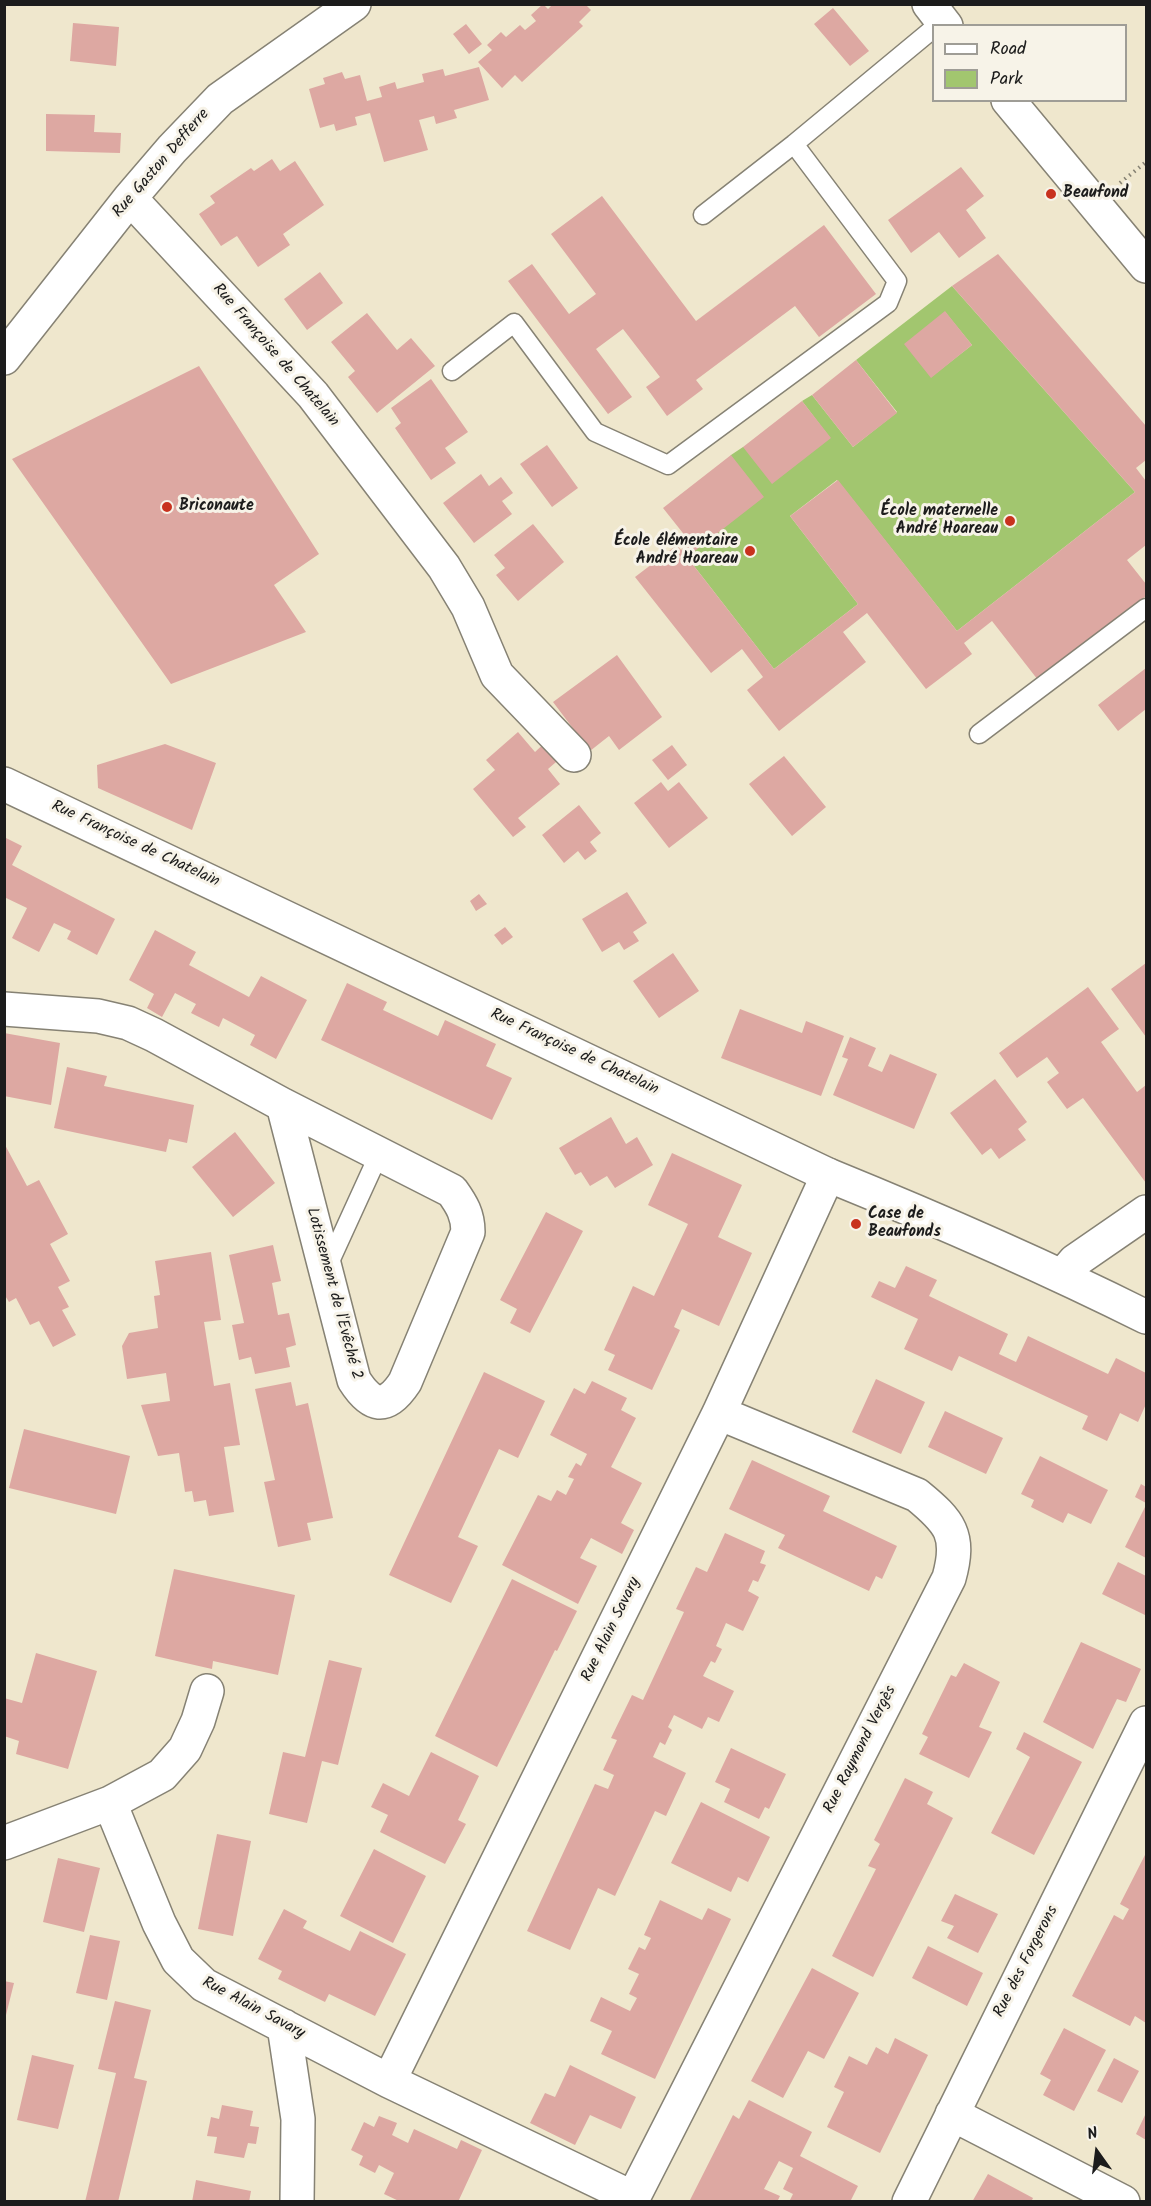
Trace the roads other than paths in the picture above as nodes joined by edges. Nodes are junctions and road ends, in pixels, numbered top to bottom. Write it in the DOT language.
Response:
graph roads {
  1 [pos="354,4"];
  2 [pos="932,26"];
  3 [pos="1010,102"];
  4 [pos="794,144"];
  5 [pos="130,198"];
  6 [pos="703,215"];
  7 [pos="1146,266"];
  8 [pos="4,358"];
  9 [pos="452,371"];
  10 [pos="1146,608"];
  11 [pos="979,734"];
  12 [pos="573,755"];
  13 [pos="4,784"];
  14 [pos="4,1010"];
  15 [pos="283,1105"];
  16 [pos="379,1154"];
  17 [pos="828,1175"];
  18 [pos="1146,1212"];
  19 [pos="325,1272"];
  20 [pos="1063,1275"];
  21 [pos="1146,1317"];
  22 [pos="719,1413"];
  23 [pos="207,1691"];
  24 [pos="1146,1724"];
  25 [pos="1138,1760"];
  26 [pos="110,1803"];
  27 [pos="4,1843"];
  28 [pos="284,2026"];
  29 [pos="389,2081"];
  30 [pos="951,2114"];
  31 [pos="632,2200"];
  32 [pos="297,2202"];
  33 [pos="909,2202"];
  34 [pos="1123,2202"];
  1 -- 5 [label="street, Rue Gaston Defferre"];
  2 -- 4 [label="lane"];
  3 -- 7 [label="street"];
  4 -- 6 [label="lane"];
  4 -- 9 [label="lane"];
  5 -- 8 [label="street, Rue Gaston Defferre"];
  5 -- 12 [label="street, Rue Françoise de Chatelain"];
  10 -- 11 [label="lane"];
  13 -- 17 [label="street, Rue Françoise de Chatelain"];
  14 -- 15 [label="street, Lotissement de l'Evêché 2"];
  15 -- 16 [label="street, Lotissement de l'Evêché 2"];
  15 -- 19 [label="street, Lotissement de l'Evêché 2"];
  16 -- 19 [label="lane"];
  16 -- 19 [label="street, Lotissement de l'Evêché 2"];
  17 -- 20 [label="street, Rue Françoise de Chatelain"];
  17 -- 22 [label="street, Rue Alain Savary"];
  18 -- 20 [label="street"];
  20 -- 21 [label="street, Rue Françoise de Chatelain"];
  22 -- 29 [label="street, Rue Alain Savary"];
  22 -- 31 [label="street, Rue Raymond Vergès"];
  23 -- 26 [label="street"];
  24 -- 25 [label="street, Rue des Forgerons"];
  25 -- 30 [label="street, Rue des Forgerons"];
  26 -- 27 [label="street"];
  26 -- 28 [label="street, Rue Alain Savary"];
  28 -- 29 [label="street, Rue Alain Savary"];
  28 -- 32 [label="street"];
  29 -- 31 [label="street, Rue Alain Savary"];
  30 -- 33 [label="street, Rue des Forgerons"];
  30 -- 34 [label="street"];
}
